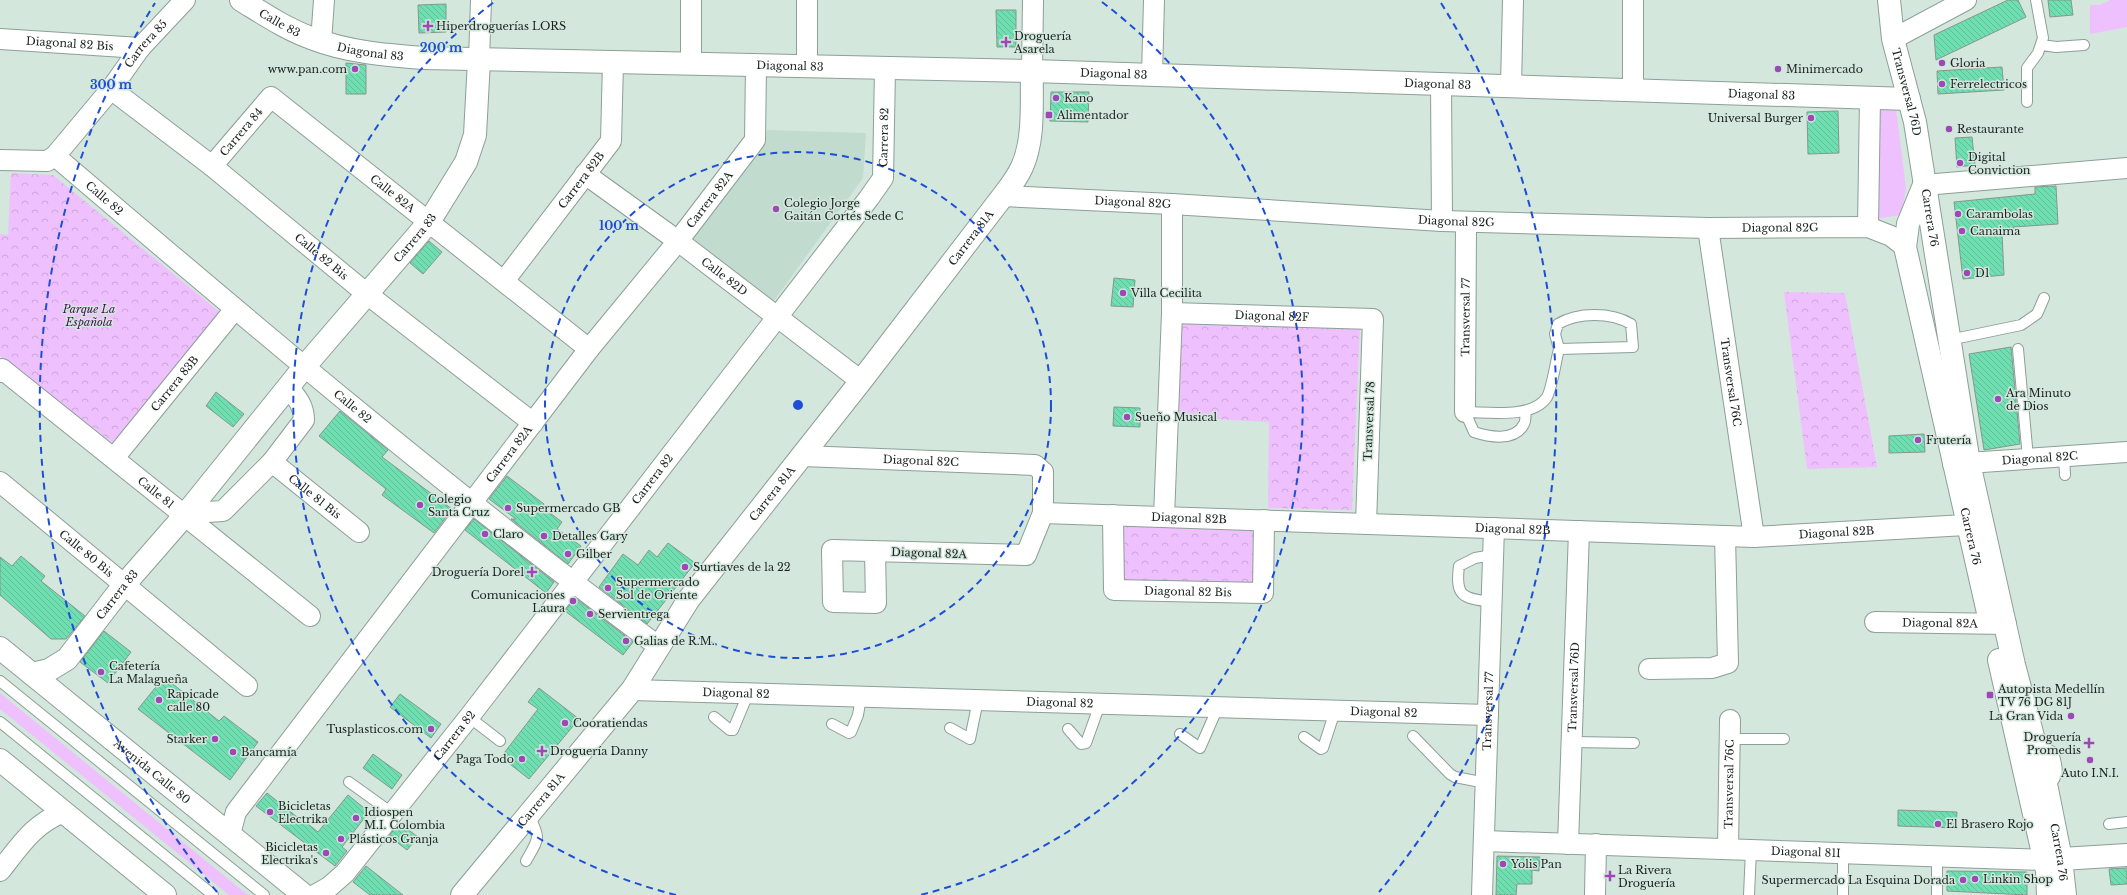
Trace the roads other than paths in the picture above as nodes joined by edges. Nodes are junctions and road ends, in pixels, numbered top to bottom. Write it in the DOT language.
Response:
graph roads {
  1 [pos="185,0"];
  2 [pos="242,0"];
  3 [pos="324,0"];
  4 [pos="481,0"];
  5 [pos="691,0"];
  6 [pos="807,0"];
  7 [pos="1033,0"];
  8 [pos="1154,0"];
  9 [pos="1513,0"];
  10 [pos="1634,0"];
  11 [pos="1889,0"];
  12 [pos="1966,0"];
  13 [pos="2036,0"];
  14 [pos="0,39"];
  15 [pos="1893,39"];
  16 [pos="321,42"];
  17 [pos="2042,45"];
  18 [pos="2084,45"];
  19 [pos="140,48"];
  20 [pos="479,60"];
  21 [pos="613,62"];
  22 [pos="691,64"];
  23 [pos="756,66"];
  24 [pos="807,67"];
  25 [pos="885,68"];
  26 [pos="1032,71"];
  27 [pos="1152,75"];
  28 [pos="1441,84"];
  29 [pos="1511,86"];
  30 [pos="111,89"];
  31 [pos="1633,90"];
  32 [pos="271,97"];
  33 [pos="1870,98"];
  34 [pos="1909,99"];
  35 [pos="2026,102"];
  36 [pos="51,158"];
  37 [pos="0,160"];
  38 [pos="212,166"];
  39 [pos="2127,168"];
  40 [pos="585,174"];
  41 [pos="1924,185"];
  42 [pos="1004,196"];
  43 [pos="1172,204"];
  44 [pos="1442,221"];
  45 [pos="429,222"];
  46 [pos="1466,222"];
  47 [pos="1868,227"];
  48 [pos="1708,228"];
  49 [pos="678,242"];
  50 [pos="1905,247"];
  51 [pos="504,281"];
  52 [pos="367,294"];
  53 [pos="2044,298"];
  54 [pos="235,308"];
  55 [pos="1172,313"];
  56 [pos="777,318"];
  57 [pos="1372,319"];
  58 [pos="1949,340"];
  59 [pos="589,349"];
  60 [pos="1559,349"];
  61 [pos="2018,349"];
  62 [pos="305,366"];
  63 [pos="1,370"];
  64 [pos="861,381"];
  65 [pos="289,388"];
  66 [pos="1465,412"];
  67 [pos="1526,412"];
  68 [pos="533,423"];
  69 [pos="2127,452"];
  70 [pos="802,456"];
  71 [pos="114,458"];
  72 [pos="2028,458"];
  73 [pos="272,462"];
  74 [pos="1961,463"];
  75 [pos="0,482"];
  76 [pos="472,502"];
  77 [pos="189,510"];
  78 [pos="1043,513"];
  79 [pos="1113,516"];
  80 [pos="1164,517"];
  81 [pos="1264,520"];
  82 [pos="1366,524"];
  83 [pos="1974,524"];
  84 [pos="1494,528"];
  85 [pos="1579,531"];
  86 [pos="359,532"];
  87 [pos="1725,536"];
  88 [pos="1754,537"];
  89 [pos="875,551"];
  90 [pos="1493,555"];
  91 [pos="572,583"];
  92 [pos="124,585"];
  93 [pos="1491,602"];
  94 [pos="310,616"];
  95 [pos="1875,622"];
  96 [pos="1998,624"];
  97 [pos="658,646"];
  98 [pos="0,648"];
  99 [pos="1649,669"];
  100 [pos="32,674"];
  101 [pos="0,681"];
  102 [pos="247,686"];
  103 [pos="632,690"];
  104 [pos="748,694"];
  105 [pos="861,697"];
  106 [pos="978,700"];
  107 [pos="1100,704"];
  108 [pos="1218,707"];
  109 [pos="1335,711"];
  110 [pos="1488,715"];
  111 [pos="469,716"];
  112 [pos="714,717"];
  113 [pos="0,722"];
  114 [pos="832,724"];
  115 [pos="950,728"];
  116 [pos="1068,729"];
  117 [pos="1730,729"];
  118 [pos="1180,734"];
  119 [pos="1413,736"];
  120 [pos="1304,737"];
  121 [pos="1784,739"];
  122 [pos="500,741"];
  123 [pos="1573,742"];
  124 [pos="1634,743"];
  125 [pos="0,760"];
  126 [pos="349,782"];
  127 [pos="1486,783"];
  128 [pos="64,812"];
  129 [pos="392,813"];
  130 [pos="529,815"];
  131 [pos="2127,822"];
  132 [pos="2109,824"];
  133 [pos="230,834"];
  134 [pos="1484,841"];
  135 [pos="1568,844"];
  136 [pos="1596,844"];
  137 [pos="1728,849"];
  138 [pos="1750,850"];
  139 [pos="1843,853"];
  140 [pos="2127,855"];
  141 [pos="1937,856"];
  142 [pos="2053,860"];
  143 [pos="526,861"];
  144 [pos="0,871"];
  145 [pos="165,895"];
  146 [pos="213,895"];
  147 [pos="264,895"];
  148 [pos="304,895"];
  149 [pos="316,895"];
  150 [pos="462,895"];
  151 [pos="1482,895"];
  152 [pos="1595,895"];
  153 [pos="1749,895"];
  154 [pos="1843,895"];
  155 [pos="1937,895"];
  156 [pos="2048,895"];
  157 [pos="2065,895"];
  1 -- 19 [label="street, Carrera 85"];
  2 -- 16 [label="main road, Calle 83"];
  3 -- 16 [label="street"];
  4 -- 20 [label="street"];
  5 -- 22 [label="street"];
  6 -- 24 [label="street"];
  7 -- 26 [label="street"];
  8 -- 27 [label="street"];
  9 -- 29 [label="street"];
  10 -- 31 [label="street"];
  11 -- 15 [label="main road, Transversal 76D"];
  12 -- 15 [label="street"];
  13 -- 17 [label="lane"];
  14 -- 19 [label="street, Diagonal 82 Bis"];
  15 -- 34 [label="main road, Transversal 76D"];
  16 -- 20 [label="main road, Diagonal 83"];
  17 -- 18 [label="lane"];
  17 -- 35 [label="lane"];
  19 -- 30 [label="street, Carrera 85"];
  20 -- 21 [label="main road, Diagonal 83"];
  20 -- 45 [label="main road, Carrera 83"];
  21 -- 22 [label="main road, Diagonal 83"];
  21 -- 40 [label="street, Carrera 82B"];
  22 -- 23 [label="main road, Diagonal 83"];
  23 -- 24 [label="main road, Diagonal 83"];
  23 -- 49 [label="street, Carrera 82A"];
  24 -- 25 [label="main road, Diagonal 83"];
  25 -- 26 [label="main road, Diagonal 83"];
  25 -- 56 [label="street, Carrera 82"];
  26 -- 27 [label="main road, Diagonal 83"];
  26 -- 42 [label="main road, Carrera 81A"];
  27 -- 28 [label="main road, Diagonal 83"];
  28 -- 29 [label="main road, Diagonal 83"];
  28 -- 44 [label="street"];
  29 -- 31 [label="main road, Diagonal 83"];
  30 -- 36 [label="street, Carrera 85"];
  30 -- 38 [label="street, Calle 82 Bis"];
  31 -- 33 [label="main road, Diagonal 83"];
  32 -- 38 [label="street, Carrera 84"];
  32 -- 45 [label="street, Calle 82A"];
  33 -- 34 [label="main road, Diagonal 83"];
  33 -- 47 [label="street"];
  34 -- 41 [label="main road, Transversal 76D"];
  36 -- 37 [label="street"];
  36 -- 54 [label="street, Calle 82"];
  38 -- 52 [label="street, Calle 82 Bis"];
  39 -- 41 [label="street"];
  40 -- 49 [label="street, Calle 82D"];
  40 -- 51 [label="street, Carrera 82B"];
  41 -- 50 [label="main road, Carrera 76"];
  41 -- 58 [label="main road, Carrera 76"];
  42 -- 43 [label="street, Diagonal 82G"];
  42 -- 64 [label="main road, Carrera 81A"];
  43 -- 44 [label="street, Diagonal 82G"];
  43 -- 55 [label="street"];
  44 -- 46 [label="street, Diagonal 82G"];
  45 -- 51 [label="street, Calle 82A"];
  45 -- 52 [label="main road, Carrera 83"];
  46 -- 48 [label="street, Diagonal 82G"];
  46 -- 66 [label="street, Transversal 77"];
  47 -- 48 [label="street, Diagonal 82G"];
  47 -- 50 [label="street, Diagonal 82G"];
  48 -- 88 [label="street, Transversal 76C"];
  49 -- 56 [label="street, Calle 82D"];
  49 -- 59 [label="street, Carrera 82A"];
  50 -- 74 [label="main road, Carrera 76"];
  51 -- 59 [label="street, Calle 82A"];
  52 -- 62 [label="main road, Carrera 83"];
  52 -- 68 [label="street, Calle 82 Bis"];
  53 -- 58 [label="lane"];
  54 -- 62 [label="street, Calle 82"];
  54 -- 71 [label="street, Carrera 83B"];
  55 -- 57 [label="street, Diagonal 82F"];
  55 -- 80 [label="street"];
  56 -- 64 [label="street, Calle 82D"];
  56 -- 91 [label="street, Carrera 82"];
  57 -- 82 [label="street, Transversal 78"];
  58 -- 74 [label="main road, Carrera 76"];
  59 -- 68 [label="street, Carrera 82A"];
  60 -- 60 [label="lane"];
  60 -- 67 [label="lane"];
  61 -- 72 [label="lane"];
  62 -- 65 [label="main road, Carrera 83"];
  62 -- 76 [label="street, Calle 82"];
  63 -- 71 [label="street, Calle 81"];
  64 -- 70 [label="main road, Carrera 81A"];
  65 -- 73 [label="street"];
  65 -- 77 [label="main road, Carrera 83"];
  66 -- 67 [label="lane"];
  66 -- 67 [label="lane"];
  68 -- 76 [label="street, Carrera 82A"];
  69 -- 72 [label="street, Diagonal 82C"];
  70 -- 78 [label="street, Diagonal 82C"];
  70 -- 97 [label="main road, Carrera 81A"];
  71 -- 77 [label="street, Calle 81"];
  72 -- 74 [label="street, Diagonal 82C"];
  73 -- 77 [label="street"];
  73 -- 86 [label="street, Calle 81 Bis"];
  74 -- 83 [label="main road, Carrera 76"];
  75 -- 92 [label="street, Calle 80 Bis"];
  76 -- 91 [label="street, Calle 82"];
  76 -- 133 [label="street, Carrera 82A"];
  77 -- 92 [label="main road, Carrera 83"];
  77 -- 94 [label="street, Calle 81"];
  78 -- 79 [label="street, Diagonal 82B"];
  78 -- 89 [label="street, Diagonal 82A"];
  79 -- 80 [label="street, Diagonal 82B"];
  79 -- 81 [label="street, Diagonal 82 Bis"];
  80 -- 81 [label="street, Diagonal 82B"];
  81 -- 82 [label="street, Diagonal 82B"];
  82 -- 84 [label="street, Diagonal 82B"];
  83 -- 88 [label="street, Diagonal 82B"];
  83 -- 96 [label="main road, Carrera 76"];
  84 -- 85 [label="street, Diagonal 82B"];
  84 -- 90 [label="street, Transversal 77"];
  85 -- 87 [label="street, Diagonal 82B"];
  85 -- 123 [label="street, Transversal 76D"];
  87 -- 88 [label="street, Diagonal 82B"];
  87 -- 99 [label="street"];
  89 -- 89 [label="street, Diagonal 82A"];
  90 -- 93 [label="street, Transversal 77"];
  90 -- 93 [label="lane"];
  91 -- 97 [label="street, Calle 82"];
  91 -- 111 [label="street, Carrera 82"];
  92 -- 100 [label="main road, Carrera 83"];
  92 -- 102 [label="street, Calle 80 Bis"];
  93 -- 110 [label="street, Transversal 77"];
  95 -- 96 [label="street, Diagonal 82A"];
  96 -- 142 [label="main road, Carrera 76"];
  96 -- 142 [label="main road, Carrera 76"];
  97 -- 103 [label="main road, Carrera 81A"];
  98 -- 100 [label="main road, Avenida Calle 80"];
  100 -- 133 [label="main road, Avenida Calle 80"];
  101 -- 147 [label="lane"];
  103 -- 104 [label="street, Diagonal 82"];
  103 -- 130 [label="main road, Carrera 81A"];
  104 -- 105 [label="street, Diagonal 82"];
  104 -- 112 [label="lane"];
  105 -- 106 [label="street, Diagonal 82"];
  105 -- 114 [label="lane"];
  106 -- 107 [label="street, Diagonal 82"];
  106 -- 115 [label="lane"];
  107 -- 108 [label="street, Diagonal 82"];
  107 -- 116 [label="lane"];
  108 -- 109 [label="street, Diagonal 82"];
  108 -- 118 [label="lane"];
  109 -- 110 [label="street, Diagonal 82"];
  109 -- 120 [label="lane"];
  110 -- 127 [label="street, Transversal 77"];
  111 -- 122 [label="lane"];
  111 -- 129 [label="street, Carrera 82"];
  113 -- 146 [label="lane"];
  117 -- 121 [label="lane"];
  117 -- 137 [label="street, Transversal 76C"];
  119 -- 127 [label="lane"];
  123 -- 124 [label="lane"];
  123 -- 135 [label="street, Transversal 76D"];
  125 -- 128 [label="main road"];
  126 -- 129 [label="lane"];
  127 -- 134 [label="street, Transversal 77"];
  128 -- 144 [label="street"];
  128 -- 145 [label="main road"];
  129 -- 149 [label="street, Carrera 82"];
  130 -- 143 [label="lane"];
  130 -- 150 [label="main road, Carrera 81A"];
  131 -- 132 [label="lane"];
  133 -- 148 [label="main road, Avenida Calle 80"];
  134 -- 135 [label="street, Diagonal 81I"];
  134 -- 151 [label="street, Transversal 77"];
  135 -- 136 [label="street, Diagonal 81I"];
  136 -- 137 [label="street, Diagonal 81I"];
  136 -- 152 [label="street"];
  137 -- 138 [label="street, Diagonal 81I"];
  138 -- 139 [label="street, Diagonal 81I"];
  138 -- 153 [label="lane"];
  139 -- 141 [label="street, Diagonal 81I"];
  139 -- 154 [label="lane"];
  140 -- 142 [label="main road, Diagonal 81I"];
  141 -- 142 [label="street, Diagonal 81I"];
  141 -- 155 [label="lane"];
  142 -- 156 [label="main road, Carrera 76"];
  142 -- 157 [label="main road, Carrera 76"];
}
